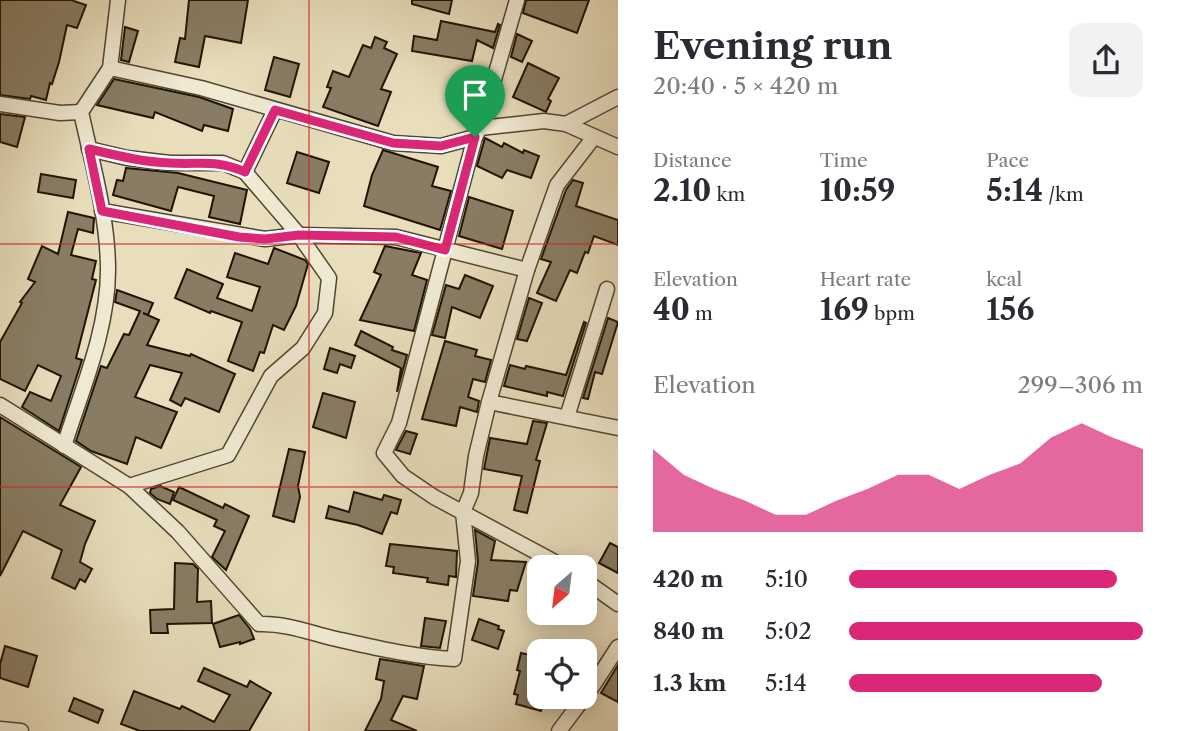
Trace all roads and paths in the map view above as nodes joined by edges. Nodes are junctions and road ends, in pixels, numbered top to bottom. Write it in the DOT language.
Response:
graph roads {
  1 [pos="118,0"];
  2 [pos="517,0"];
  3 [pos="110,68"];
  4 [pos="618,97"];
  5 [pos="0,104"];
  6 [pos="275,110"];
  7 [pos="81,112"];
  8 [pos="566,124"];
  9 [pos="478,133"];
  10 [pos="594,136"];
  11 [pos="618,147"];
  12 [pos="89,149"];
  13 [pos="245,172"];
  14 [pos="102,211"];
  15 [pos="299,235"];
  16 [pos="445,250"];
  17 [pos="527,270"];
  18 [pos="607,289"];
  19 [pos="489,401"];
  20 [pos="0,405"];
  21 [pos="567,417"];
  22 [pos="618,428"];
  23 [pos="64,446"];
  24 [pos="129,486"];
  25 [pos="463,512"];
  26 [pos="542,555"];
  27 [pos="597,589"];
  28 [pos="618,604"];
  29 [pos="618,647"];
  30 [pos="0,729"];
  31 [pos="21,731"];
  32 [pos="559,731"];
  1 -- 3 [label="street"];
  2 -- 9 [label="street"];
  3 -- 6 [label="street"];
  3 -- 7 [label="street"];
  4 -- 8 [label="street"];
  5 -- 7 [label="street"];
  6 -- 9 [label="street"];
  6 -- 13 [label="street"];
  7 -- 12 [label="street"];
  8 -- 9 [label="street"];
  8 -- 10 [label="street"];
  9 -- 16 [label="street"];
  10 -- 11 [label="street"];
  10 -- 17 [label="street"];
  12 -- 13 [label="street"];
  12 -- 14 [label="street"];
  13 -- 15 [label="street"];
  14 -- 15 [label="street"];
  14 -- 23 [label="street"];
  15 -- 16 [label="street"];
  15 -- 24 [label="street"];
  16 -- 17 [label="street"];
  16 -- 25 [label="street"];
  17 -- 19 [label="street"];
  18 -- 21 [label="street"];
  19 -- 21 [label="street"];
  19 -- 25 [label="street"];
  20 -- 23 [label="street"];
  21 -- 22 [label="street"];
  23 -- 24 [label="street"];
  24 -- 25 [label="street"];
  25 -- 26 [label="street"];
  27 -- 28 [label="street"];
  29 -- 32 [label="street"];
  30 -- 31 [label="street"];
}
